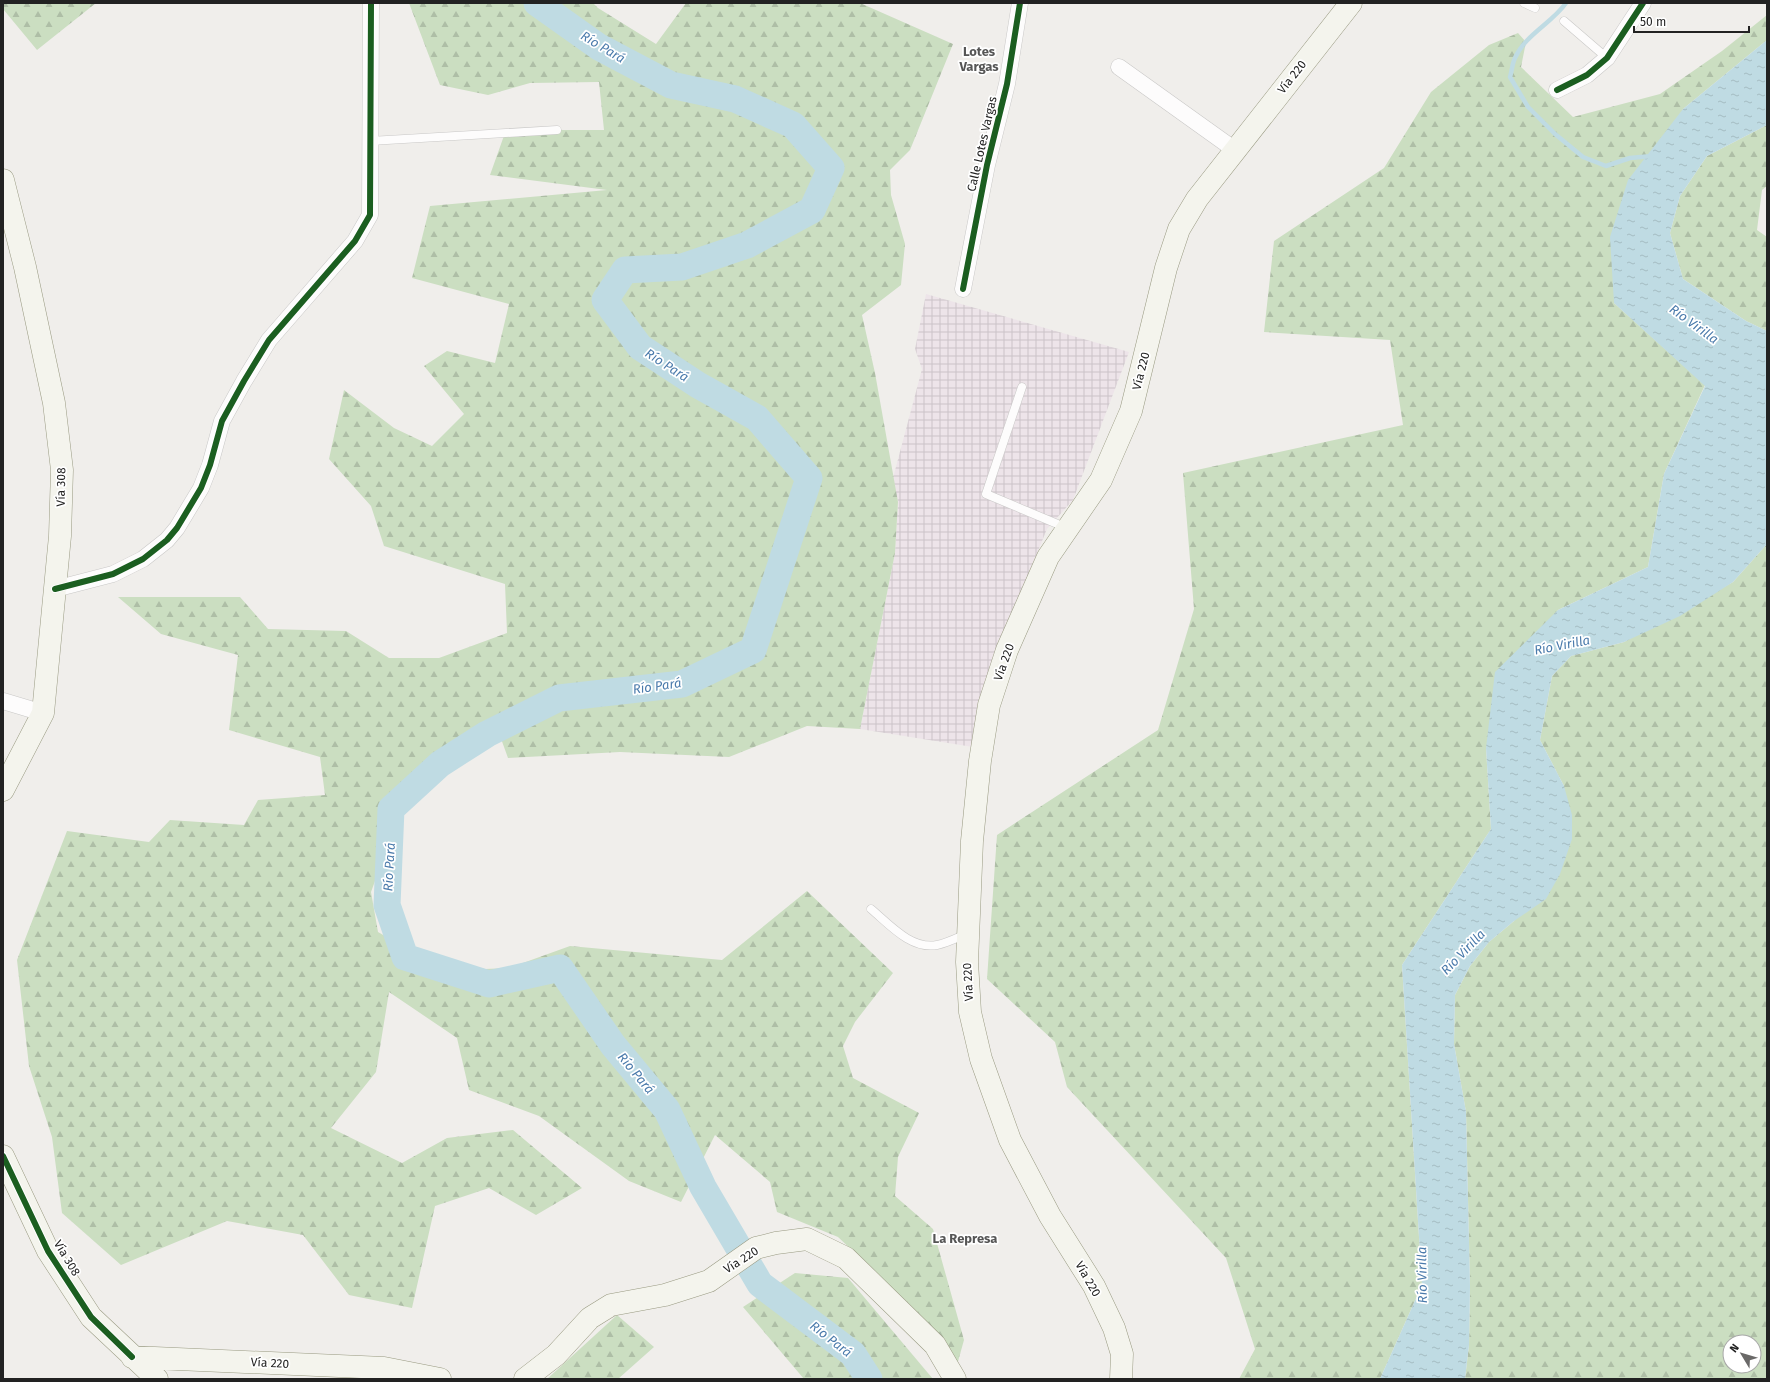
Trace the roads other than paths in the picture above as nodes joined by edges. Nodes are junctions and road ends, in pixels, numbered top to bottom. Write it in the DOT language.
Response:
graph roads {
  1 [pos="371,3"];
  2 [pos="1020,3"];
  3 [pos="1524,3"];
  4 [pos="1644,3"];
  5 [pos="1341,6"];
  6 [pos="1535,8"];
  7 [pos="1564,21"];
  8 [pos="1607,58"];
  9 [pos="1119,68"];
  10 [pos="1557,90"];
  11 [pos="557,130"];
  12 [pos="370,141"];
  13 [pos="1235,150"];
  14 [pos="3,180"];
  15 [pos="963,289"];
  16 [pos="1022,387"];
  17 [pos="1067,528"];
  18 [pos="55,589"];
  19 [pos="3,700"];
  20 [pos="43,713"];
  21 [pos="3,790"];
  22 [pos="871,909"];
  23 [pos="968,933"];
  24 [pos="3,1156"];
  25 [pos="132,1357"];
  26 [pos="157,1379"];
  27 [pos="440,1379"];
  28 [pos="525,1379"];
  29 [pos="955,1379"];
  30 [pos="1121,1379"];
  1 -- 12 [label="street"];
  2 -- 15 [label="street, Calle Lotes Vargas"];
  3 -- 6 [label="lane"];
  4 -- 8 [label="street"];
  5 -- 13 [label="main road, Vía 220"];
  7 -- 8 [label="lane"];
  8 -- 10 [label="street"];
  9 -- 13 [label="street"];
  11 -- 12 [label="lane"];
  12 -- 18 [label="street"];
  13 -- 17 [label="main road, Vía 220"];
  14 -- 18 [label="main road, Vía 308"];
  16 -- 17 [label="lane"];
  17 -- 23 [label="main road, Vía 220"];
  18 -- 20 [label="main road, Vía 308"];
  19 -- 20 [label="street"];
  20 -- 21 [label="main road, Vía 308"];
  22 -- 23 [label="lane"];
  23 -- 30 [label="main road, Vía 220"];
  24 -- 25 [label="main road, Vía 308"];
  25 -- 26 [label="main road"];
  25 -- 27 [label="main road, Vía 220"];
  28 -- 29 [label="main road, Vía 220"];
}
